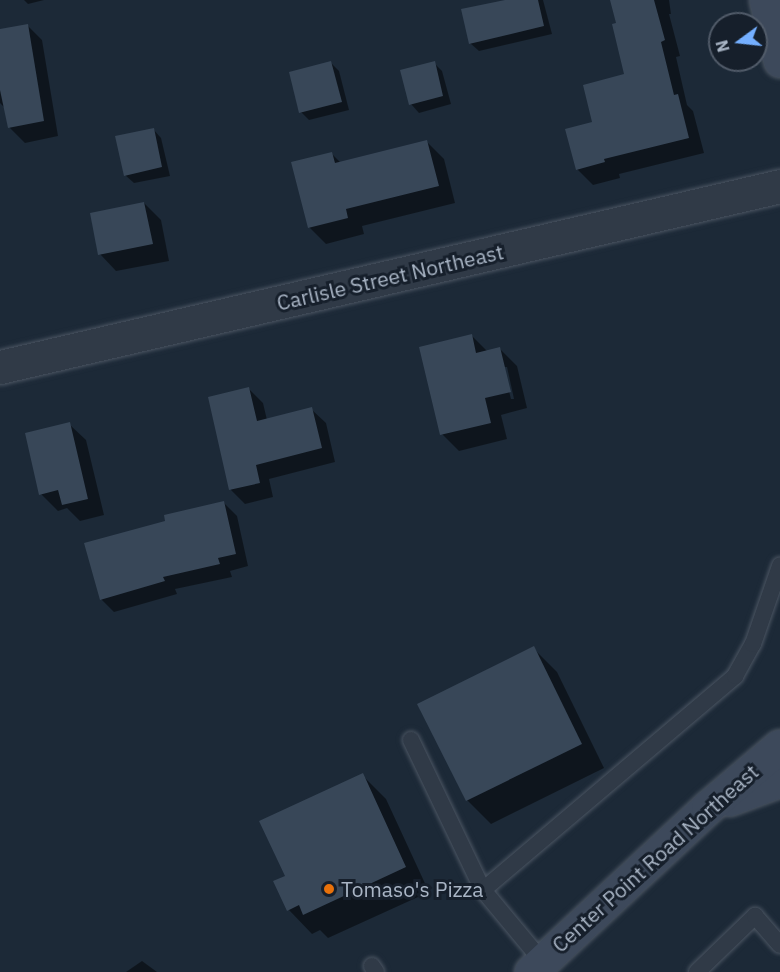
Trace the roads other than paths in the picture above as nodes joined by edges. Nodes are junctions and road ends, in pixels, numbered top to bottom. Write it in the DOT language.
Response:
graph roads {
  1 [pos="766,0"];
  2 [pos="780,60"];
  3 [pos="780,186"];
  4 [pos="0,367"];
  5 [pos="780,567"];
  6 [pos="411,740"];
  7 [pos="780,746"];
  8 [pos="780,780"];
  9 [pos="708,807"];
  10 [pos="483,890"];
  11 [pos="780,945"];
  12 [pos="537,967"];
  13 [pos="697,972"];
  1 -- 2 [label="main road"];
  3 -- 4 [label="street, Carlisle Street Northeast"];
  5 -- 10 [label="lane"];
  6 -- 10 [label="lane"];
  7 -- 9 [label="main road, Center Point Road Northeast"];
  8 -- 9 [label="main road"];
  9 -- 12 [label="main road, Center Point Road Northeast"];
  10 -- 12 [label="lane"];
  11 -- 13 [label="lane"];
}
